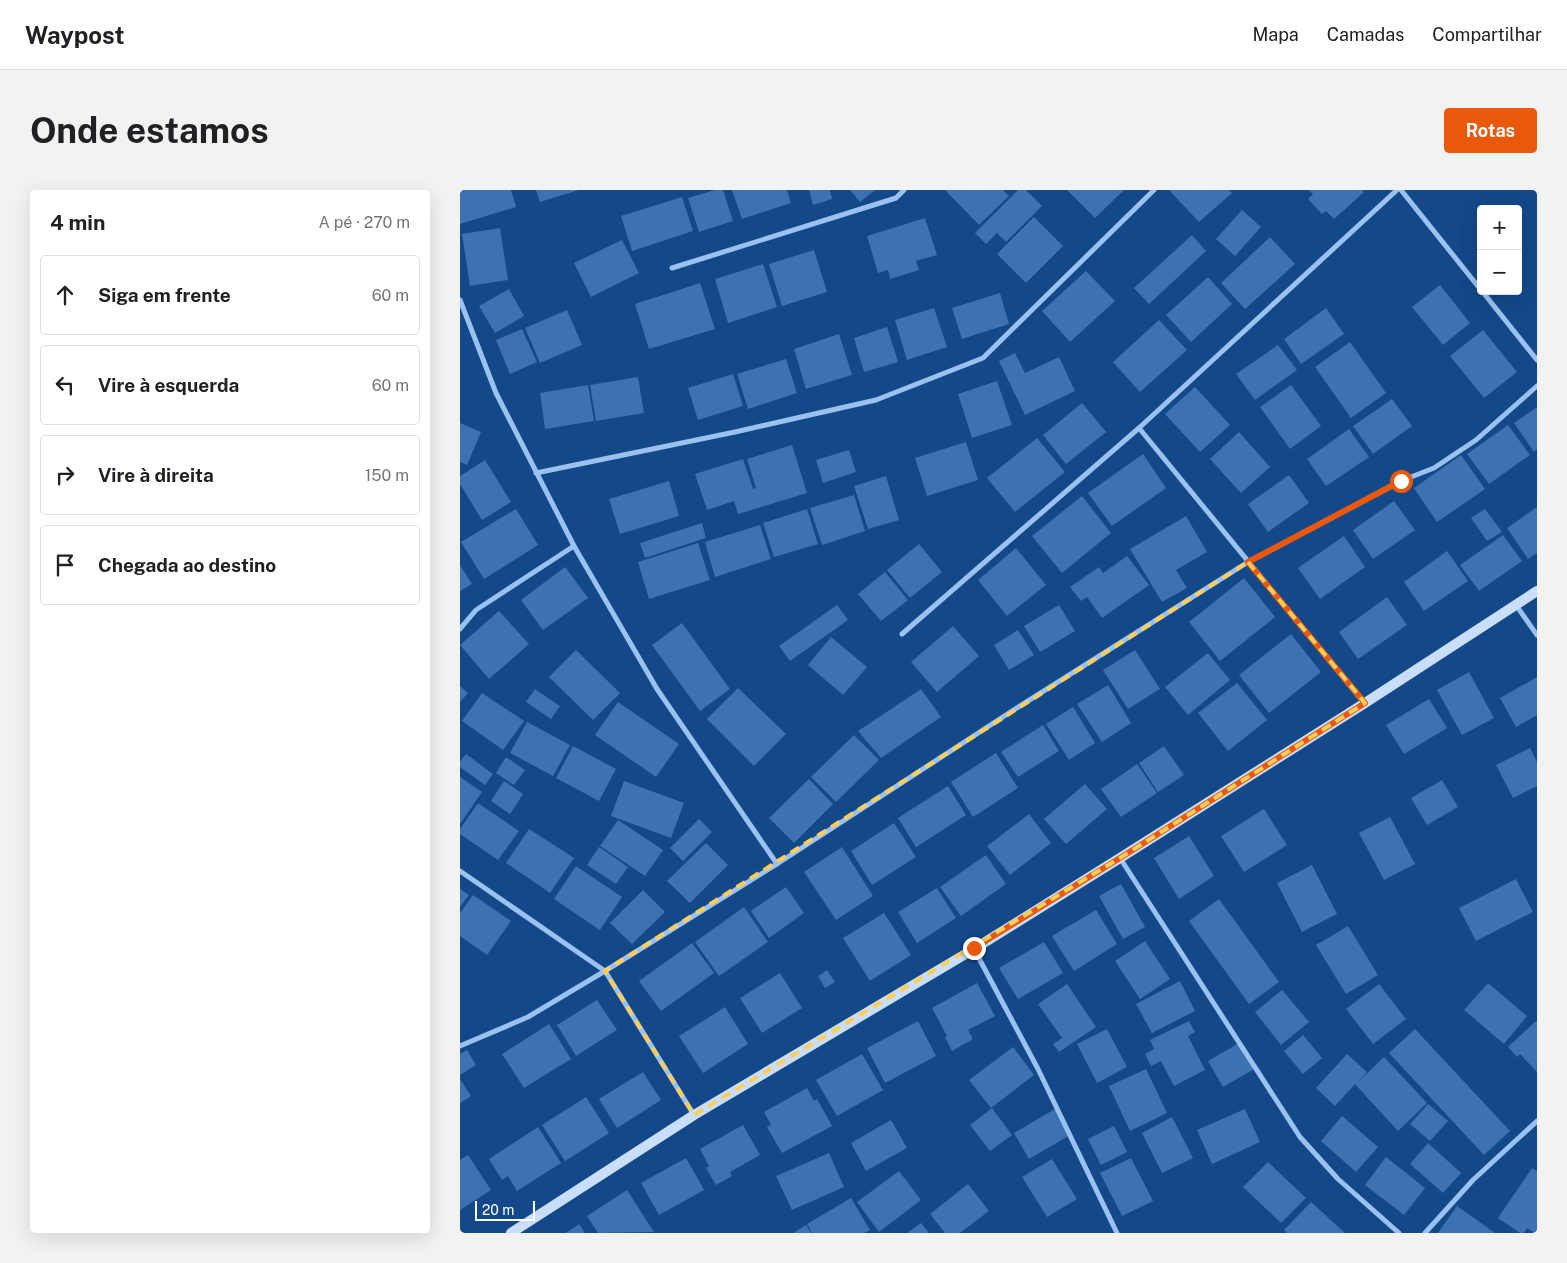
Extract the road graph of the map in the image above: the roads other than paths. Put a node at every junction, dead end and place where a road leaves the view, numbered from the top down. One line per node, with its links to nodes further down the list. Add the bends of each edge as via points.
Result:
1 (904, 190): 4 (street, via 896,198)
2 (1154, 190): 11 (street, via 983,358 876,400)
3 (1399, 190): 5 (street); 10 (street)
4 (672, 268)
5 (1477, 286)
6 (1484, 295): 8 (street)
7 (460, 300): 11 (street, via 496,393)
8 (1537, 360)
9 (1537, 386): 13 (street, via 1476,440 1434,468 1393,484)
10 (1139, 428): 13 (street); 17 (street)
11 (536, 473): 12 (street)
12 (574, 546): 16 (street, via 476,610); 21 (street, via 657,689)
13 (1248, 562): 19 (street); 21 (street)
14 (1537, 591): 15 (main road)
15 (1516, 604): 18 (street); 19 (main road)
16 (460, 629)
17 (902, 634)
18 (1537, 636)
19 (1365, 703): 20 (main road)
20 (1120, 858): 23 (main road); 30 (street, via 1300,1137 1338,1179)
21 (777, 864): 24 (street)
22 (460, 871): 24 (street)
23 (974, 948): 26 (main road); 29 (street, via 1038,1069)
24 (605, 971): 25 (street, via 528,1017); 26 (street)
25 (460, 1046)
26 (694, 1116): 28 (main road)
27 (1537, 1121): 31 (street, via 1473,1180)
28 (511, 1233)
29 (1117, 1233)
30 (1399, 1233)
31 (1425, 1233)

